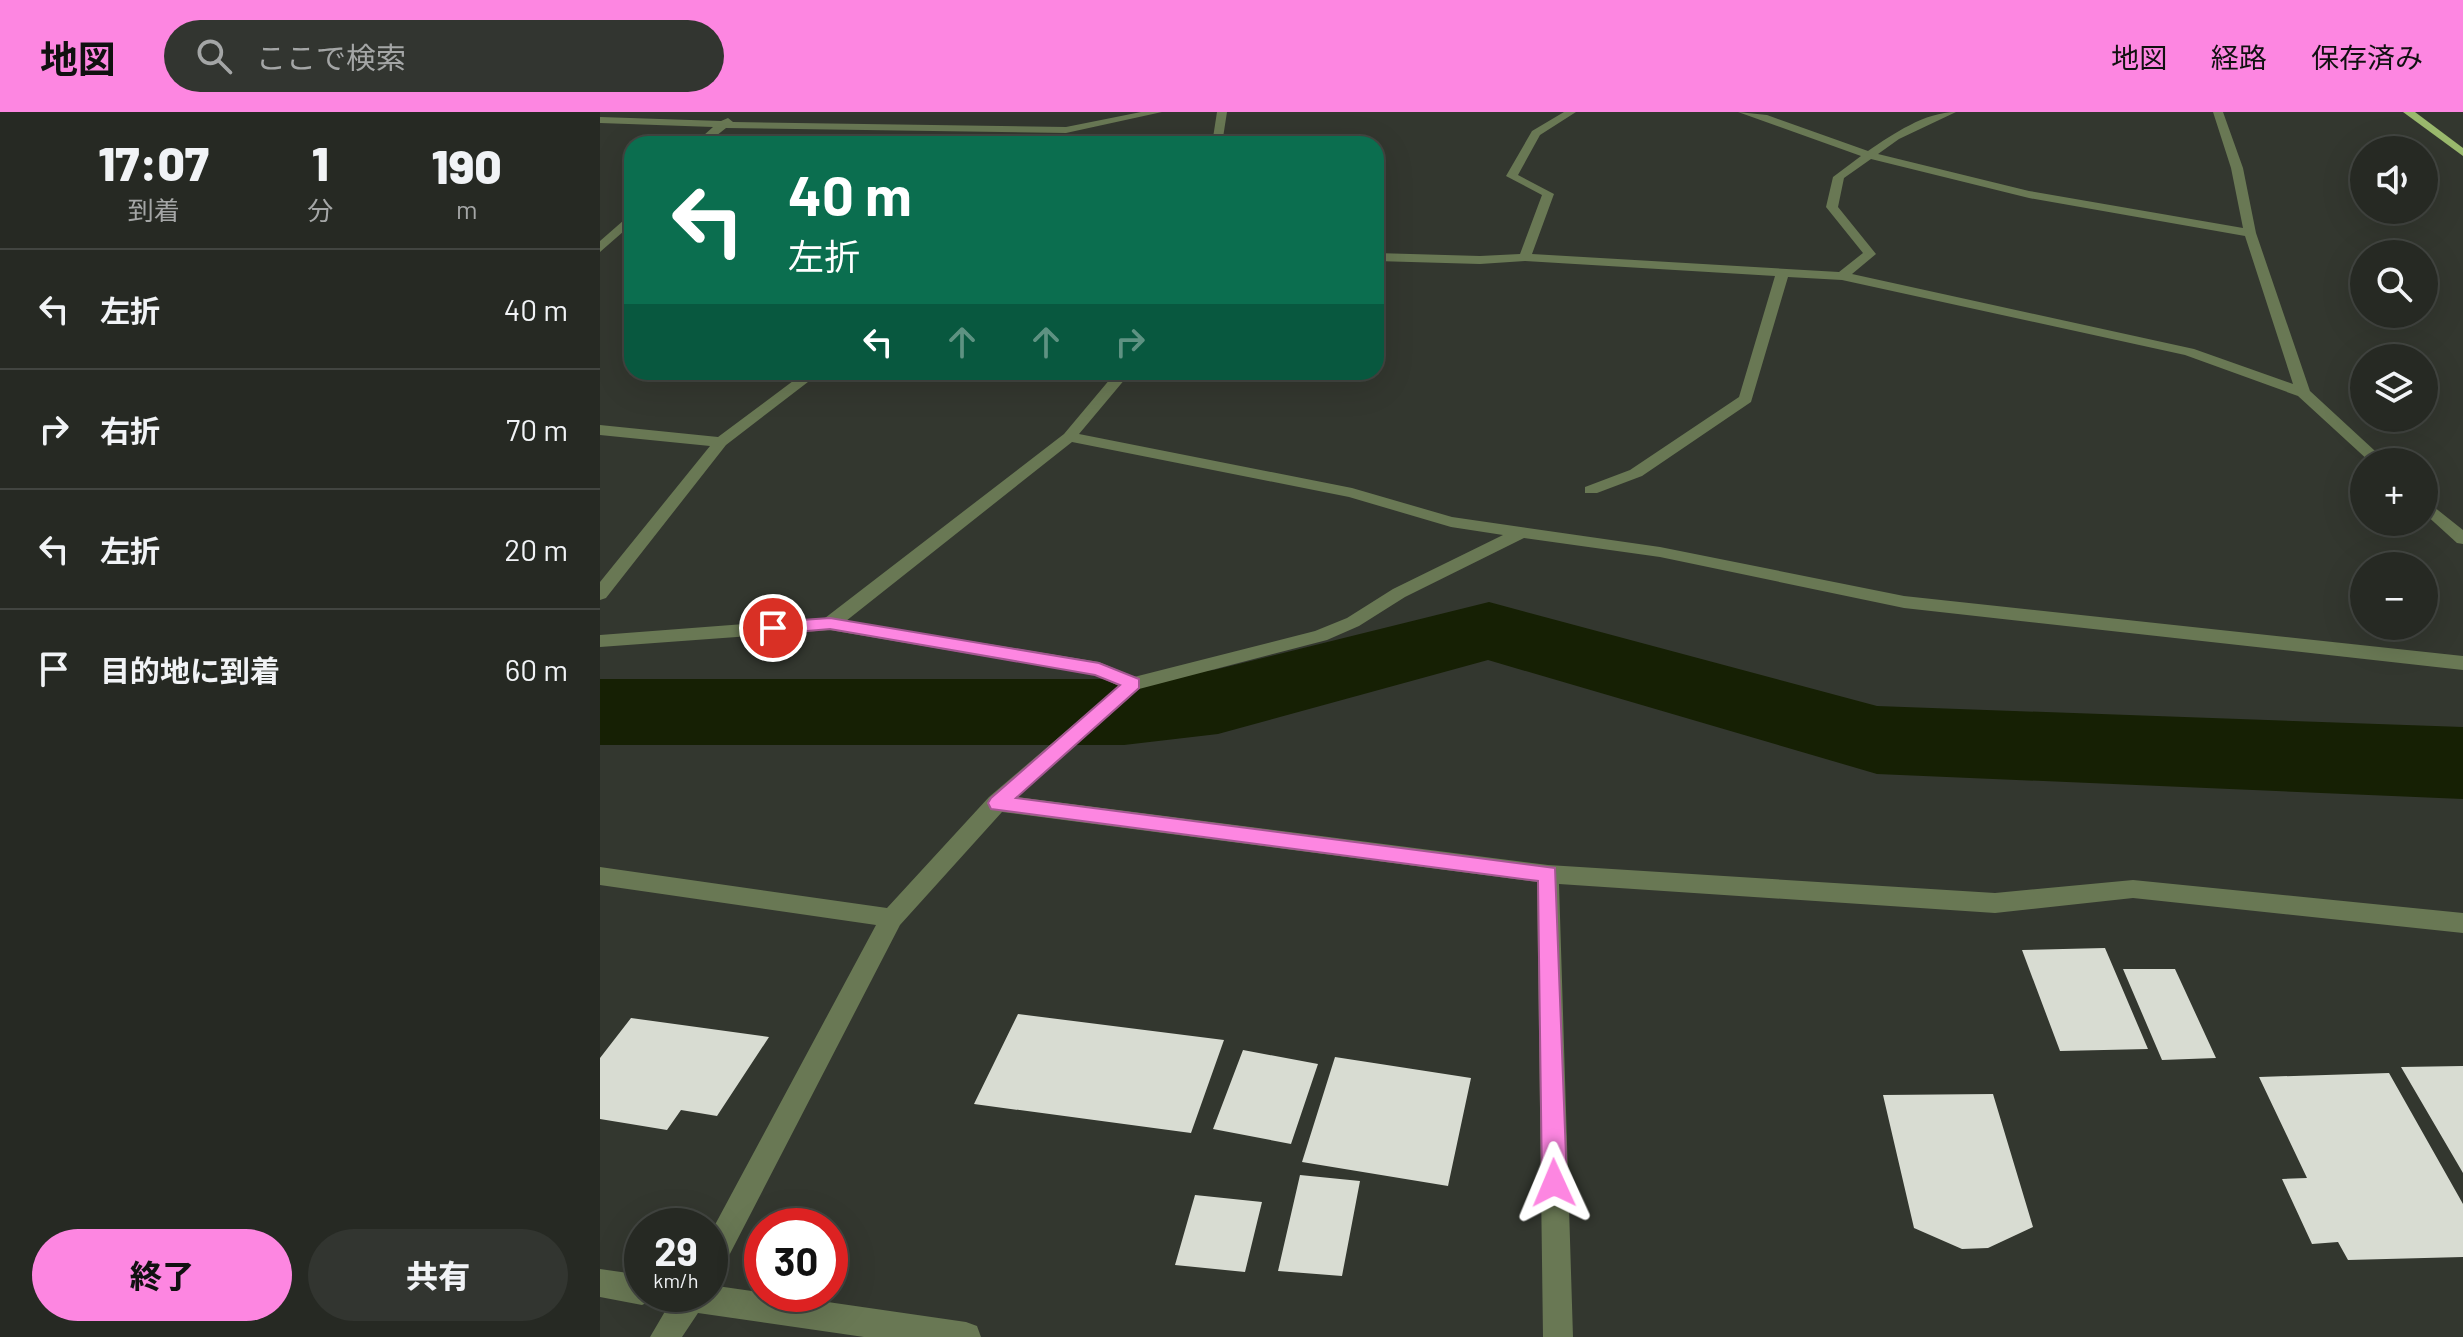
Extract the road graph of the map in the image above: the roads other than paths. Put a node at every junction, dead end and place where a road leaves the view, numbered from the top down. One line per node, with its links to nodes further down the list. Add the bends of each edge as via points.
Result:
1 (746, 112): 10 (street)
2 (1157, 112): 11 (street)
3 (1222, 112): 14 (street)
4 (1571, 112): 23 (street, via 1536,133 1512,176 1548,194)
5 (1743, 112): 16 (street, via 1780,120)
6 (1951, 112): 16 (street)
7 (2218, 112): 20 (street, via 2237,168)
8 (2408, 112): 15 (main road)
9 (600, 120): 10 (street)
10 (723, 123): 11 (street); 12 (street)
11 (1066, 130): 13 (street)
12 (708, 136)
13 (1062, 136)
14 (1218, 136)
15 (2463, 153)
16 (1867, 154): 20 (street, via 2011,194); 25 (street, via 1839,177 1832,207 1870,254)
17 (624, 225): 18 (street)
18 (600, 227)
19 (624, 228): 21 (street)
20 (2250, 233): 28 (street)
21 (600, 248)
22 (1384, 257): 23 (street)
23 (1525, 257): 24 (street)
24 (1782, 274): 25 (street); 33 (street, via 1746,399 1636,473)
25 (1842, 276): 28 (street, via 2189,352)
26 (803, 380): 31 (street)
27 (1117, 380): 30 (street)
28 (2303, 393): 32 (street)
29 (600, 430): 31 (street)
30 (1069, 437): 35 (street, via 1352,493 1451,522); 38 (street)
31 (721, 442): 37 (street)
32 (2364, 448)
33 (1591, 490)
34 (2438, 517): 36 (street)
35 (1518, 534): 40 (street, via 1660,552 1904,602); 41 (street, via 1320,636)
36 (2463, 539)
37 (600, 594)
38 (830, 624): 39 (street); 41 (street, via 1099,669)
39 (600, 641)
40 (2463, 663)
41 (1133, 684): 42 (street)
42 (997, 803): 43 (street); 45 (street)
43 (1548, 874): 46 (street, via 1995,903 2133,889); 54 (street)
44 (600, 876): 45 (street)
45 (892, 918): 47 (street)
46 (2463, 923)
47 (728, 1229)
48 (600, 1283): 49 (street)
49 (624, 1287)
50 (728, 1302): 53 (street)
51 (676, 1312): 52 (street)
52 (665, 1337)
53 (966, 1337)
54 (1558, 1337)

